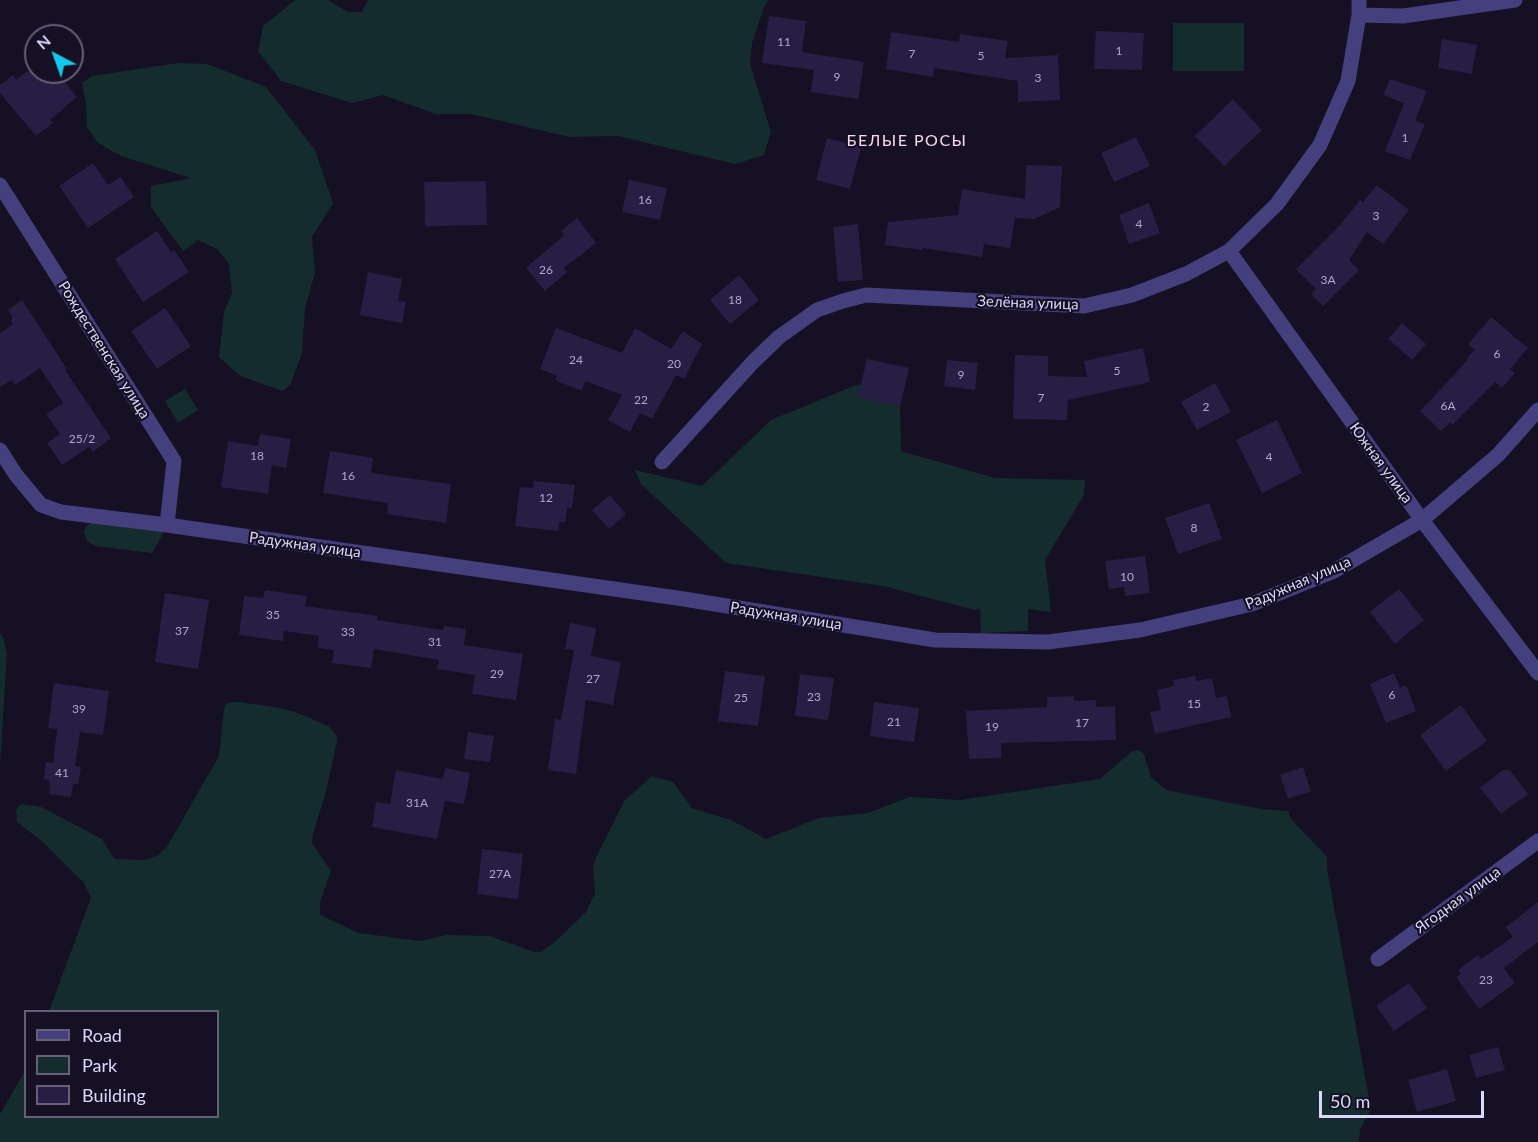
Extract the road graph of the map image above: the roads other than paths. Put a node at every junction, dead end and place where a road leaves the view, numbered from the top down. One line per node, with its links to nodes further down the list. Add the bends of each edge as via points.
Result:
1 (1515, 0): 2 (street, via 1403,16)
2 (1359, 8): 4 (street, Зелёная улица, via 1347,81 1320,145 1277,204)
3 (0, 185): 9 (street, Рождественская улица, via 174,461)
4 (1229, 251): 7 (street, Зелёная улица, via 1132,296 1084,306 866,296 817,310 779,337 753,362); 8 (street, Южная улица)
5 (1538, 410): 8 (street, Радужная улица, via 1498,455)
6 (0, 450): 9 (street, Радужная улица, via 41,505 61,512)
7 (662, 462)
8 (1422, 520): 9 (street, Радужная улица, via 1334,571 1252,604 1140,630 1048,642 935,640 672,597); 10 (street, Южная улица)
9 (167, 525)
10 (1538, 673)
11 (1538, 841): 12 (street, Ягодная улица)
12 (1378, 959)

